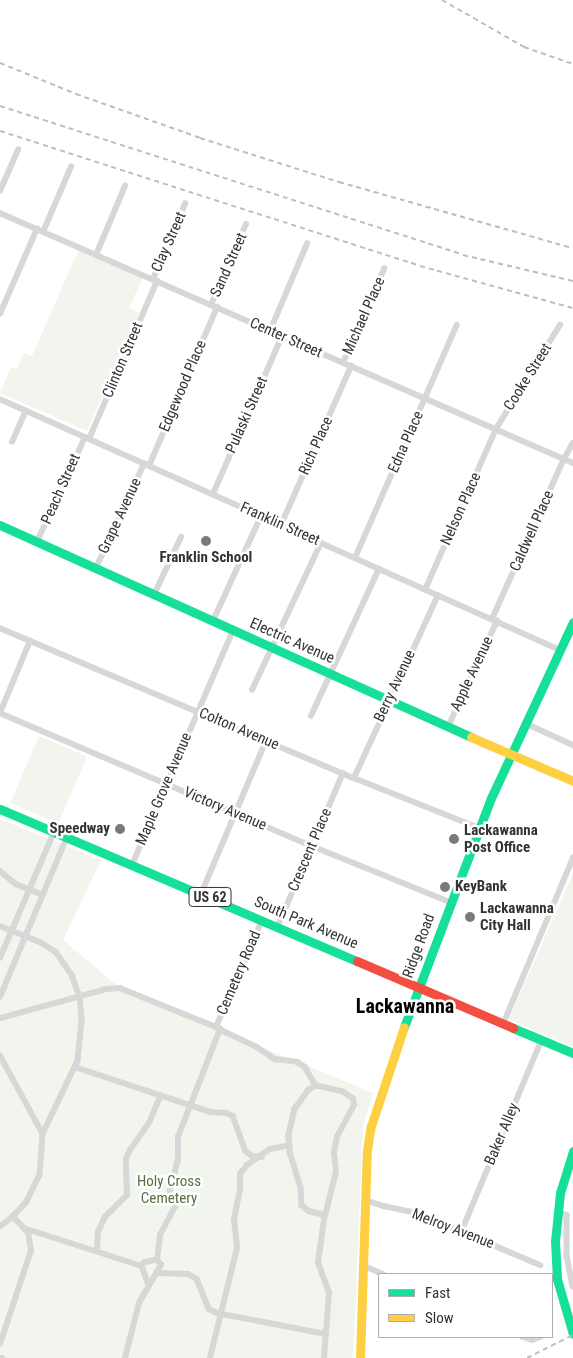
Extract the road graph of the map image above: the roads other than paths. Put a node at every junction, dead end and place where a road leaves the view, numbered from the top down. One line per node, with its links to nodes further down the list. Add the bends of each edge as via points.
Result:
1 (18, 150): 4 (street)
2 (71, 167): 8 (street)
3 (125, 186): 10 (street)
4 (0, 191)
5 (185, 204): 12 (street, Clay Street)
6 (0, 213): 8 (street, Center Street)
7 (246, 224): 13 (street, Sand Street)
8 (40, 231): 10 (street, Center Street); 14 (street)
9 (307, 244): 17 (street)
10 (96, 255): 12 (street, Center Street)
11 (384, 269): 19 (street, Michael Place)
12 (155, 280): 13 (street, Center Street); 25 (street, Clinton Street)
13 (214, 306): 17 (street, Center Street); 30 (street, Edgewood Place)
14 (0, 314)
15 (457, 325): 21 (street, Edna Place)
16 (560, 325): 24 (street, Cooke Street)
17 (270, 331): 18 (street, Center Street)
18 (282, 336): 19 (street, Center Street); 31 (street, Pulaski Street)
19 (343, 363): 20 (street, Center Street)
20 (351, 366): 21 (street, Center Street); 34 (street, Rich Place)
21 (425, 398): 24 (street, Center Street); 38 (street, Edna Place)
22 (0, 400): 23 (street, Franklin Street)
23 (26, 411): 25 (street, Franklin Street); 26 (street)
24 (496, 429): 28 (street, Center Street); 41 (street, Nelson Place)
25 (87, 438): 30 (street, Franklin Street); 36 (street, Peach Street)
26 (12, 442)
27 (573, 443): 28 (street, Caldwell Place)
28 (564, 459): 29 (street, Center Street); 44 (street, Caldwell Place)
29 (573, 463)
30 (147, 465): 31 (street, Franklin Street); 39 (street, Grape Avenue)
31 (212, 494): 32 (street, Franklin Street)
32 (261, 516): 34 (street, Franklin Street); 45 (street)
33 (0, 525): 36 (main road, Electric Avenue)
34 (281, 525): 37 (street, Franklin Street)
35 (181, 537): 42 (street)
36 (37, 542): 39 (main road, Electric Avenue)
37 (320, 543): 38 (street, Franklin Street); 50 (street)
38 (355, 558): 40 (street, Franklin Street)
39 (96, 568): 42 (main road, Electric Avenue)
40 (379, 569): 41 (street, Franklin Street); 52 (street)
41 (426, 590): 43 (street, Franklin Street)
42 (154, 594): 45 (main road, Electric Avenue)
43 (438, 595): 44 (street, Franklin Street); 54 (street, Berry Avenue)
44 (495, 620): 51 (street, Franklin Street); 59 (street, Apple Avenue)
45 (213, 621): 48 (main road, Electric Avenue)
46 (573, 622): 51 (main road, Ridge Road)
47 (0, 628): 49 (street, Colton Avenue)
48 (233, 630): 50 (main road, Electric Avenue); 55 (street, Maple Grove Avenue)
49 (30, 641): 55 (street, Colton Avenue); 56 (street)
50 (272, 647): 52 (main road, Electric Avenue); 53 (street)
51 (560, 650): 58 (main road, Ridge Road)
52 (330, 674): 54 (main road, Electric Avenue); 57 (street)
53 (252, 690)
54 (389, 700): 59 (main road, Electric Avenue); 64 (street, Berry Avenue)
55 (198, 712): 60 (street, Colton Avenue); 66 (street, Maple Grove Avenue)
56 (0, 713): 66 (street, Victory Avenue)
57 (311, 716)
58 (525, 724): 61 (street); 62 (main road, Ridge Road)
59 (448, 726): 62 (main road, Electric Avenue)
60 (266, 741): 63 (street, Colton Avenue); 68 (street)
61 (573, 745)
62 (511, 755): 65 (main road, Electric Avenue); 69 (main road, Ridge Road)
63 (343, 773): 64 (street, Colton Avenue); 72 (street, Crescent Place)
64 (354, 778): 69 (street, Colton Avenue)
65 (573, 781)
66 (166, 784): 68 (street, Victory Avenue); 74 (street, Maple Grove Avenue)
67 (0, 809): 70 (main road, South Park Avenue / US 62)
68 (235, 813): 72 (street, Victory Avenue); 77 (street)
69 (479, 828): 79 (main road, Ridge Road)
70 (54, 832): 71 (main road, South Park Avenue / US 62); 76 (street)
71 (67, 838): 74 (main road, South Park Avenue / US 62); 78 (street)
72 (312, 846): 79 (street, Victory Avenue); 82 (street, Crescent Place)
73 (573, 858): 90 (street)
74 (132, 865): 77 (main road, South Park Avenue / US 62)
75 (0, 871): 76 (street)
76 (29, 890): 78 (street); 83 (street)
77 (201, 894): 80 (main road, South Park Avenue / US 62)
78 (43, 895): 84 (street)
79 (450, 902): 86 (main road, Ridge Road)
80 (262, 920): 82 (main road, South Park Avenue / US 62); 92 (street, Cemetery Road)
81 (0, 926): 83 (street)
82 (278, 926): 86 (main road, South Park Avenue / US 62)
83 (12, 930): 84 (street); 85 (street)
84 (26, 936): 87 (street); 88 (street, via 56,952 72,975)
85 (0, 958)
86 (419, 987): 90 (main road, South Park Avenue / US 62); 105 (main road, Ridge Road, via 371,1126)
87 (0, 997)
88 (80, 997): 89 (street); 92 (street, via 120,988); 97 (street, via 82,1021)
89 (0, 1017): 91 (street)
90 (504, 1022): 93 (main road, South Park Avenue / US 62)
91 (0, 1026)
92 (217, 1028): 98 (street, via 275,1058 298,1062 305,1067); 100 (street, Cemetery Road)
93 (542, 1039): 94 (main road, South Park Avenue / US 62); 111 (street, Baker Alley)
94 (573, 1053)
95 (1, 1058): 96 (street); 101 (street)
96 (0, 1066)
97 (75, 1068): 99 (street); 101 (street)
98 (316, 1086): 102 (street, via 309,1090 291,1117); 107 (street, via 343,1092 353,1099 354,1105 336,1137 336,1172)
99 (161, 1095): 100 (street); 112 (street, via 149,1123 126,1159 127,1195 105,1217 98,1232)
100 (191, 1105): 104 (street, via 233,1116 246,1151 252,1156); 113 (street, Cemetery Road, via 178,1136 178,1160 170,1191 176,1206 160,1235)
101 (43, 1134): 108 (street, via 40,1175 26,1202)
102 (290, 1145): 104 (street, via 270,1149); 107 (street, via 301,1187 302,1205 309,1211)
103 (573, 1151): 106 (main road)
104 (262, 1157): 122 (street, via 247,1165 240,1174 234,1220 237,1248)
105 (365, 1200): 111 (street, Melroy Avenue, via 418,1213); 114 (main road, Ridge Road)
106 (557, 1212): 121 (street, via 567,1215 567,1256); 123 (main road, via 556,1271)
107 (326, 1215): 124 (street, via 318,1263 329,1294)
108 (13, 1217): 109 (street); 110 (street)
109 (0, 1227)
110 (24, 1228): 112 (street); 125 (street, via 28,1232 31,1251)
111 (462, 1230): 115 (street, Melroy Avenue)
112 (97, 1250): 116 (street)
113 (159, 1263): 116 (street, via 144,1263); 117 (street); 118 (street, Cemetery Road)
114 (362, 1265): 119 (street); 129 (main road, Ridge Road)
115 (540, 1265)
116 (142, 1266): 120 (street)
117 (168, 1272): 118 (street); 122 (street, via 188,1274 197,1280 209,1309)
118 (158, 1273): 120 (street, Cemetery Road)
119 (381, 1273)
120 (149, 1285): 126 (street, Cemetery Road, via 134,1316)
121 (573, 1286)
122 (221, 1314): 124 (street); 127 (street)
123 (572, 1332)
124 (326, 1334): 128 (street)
125 (0, 1344)
126 (125, 1358)
127 (210, 1358)
128 (324, 1358)
129 (360, 1358)

